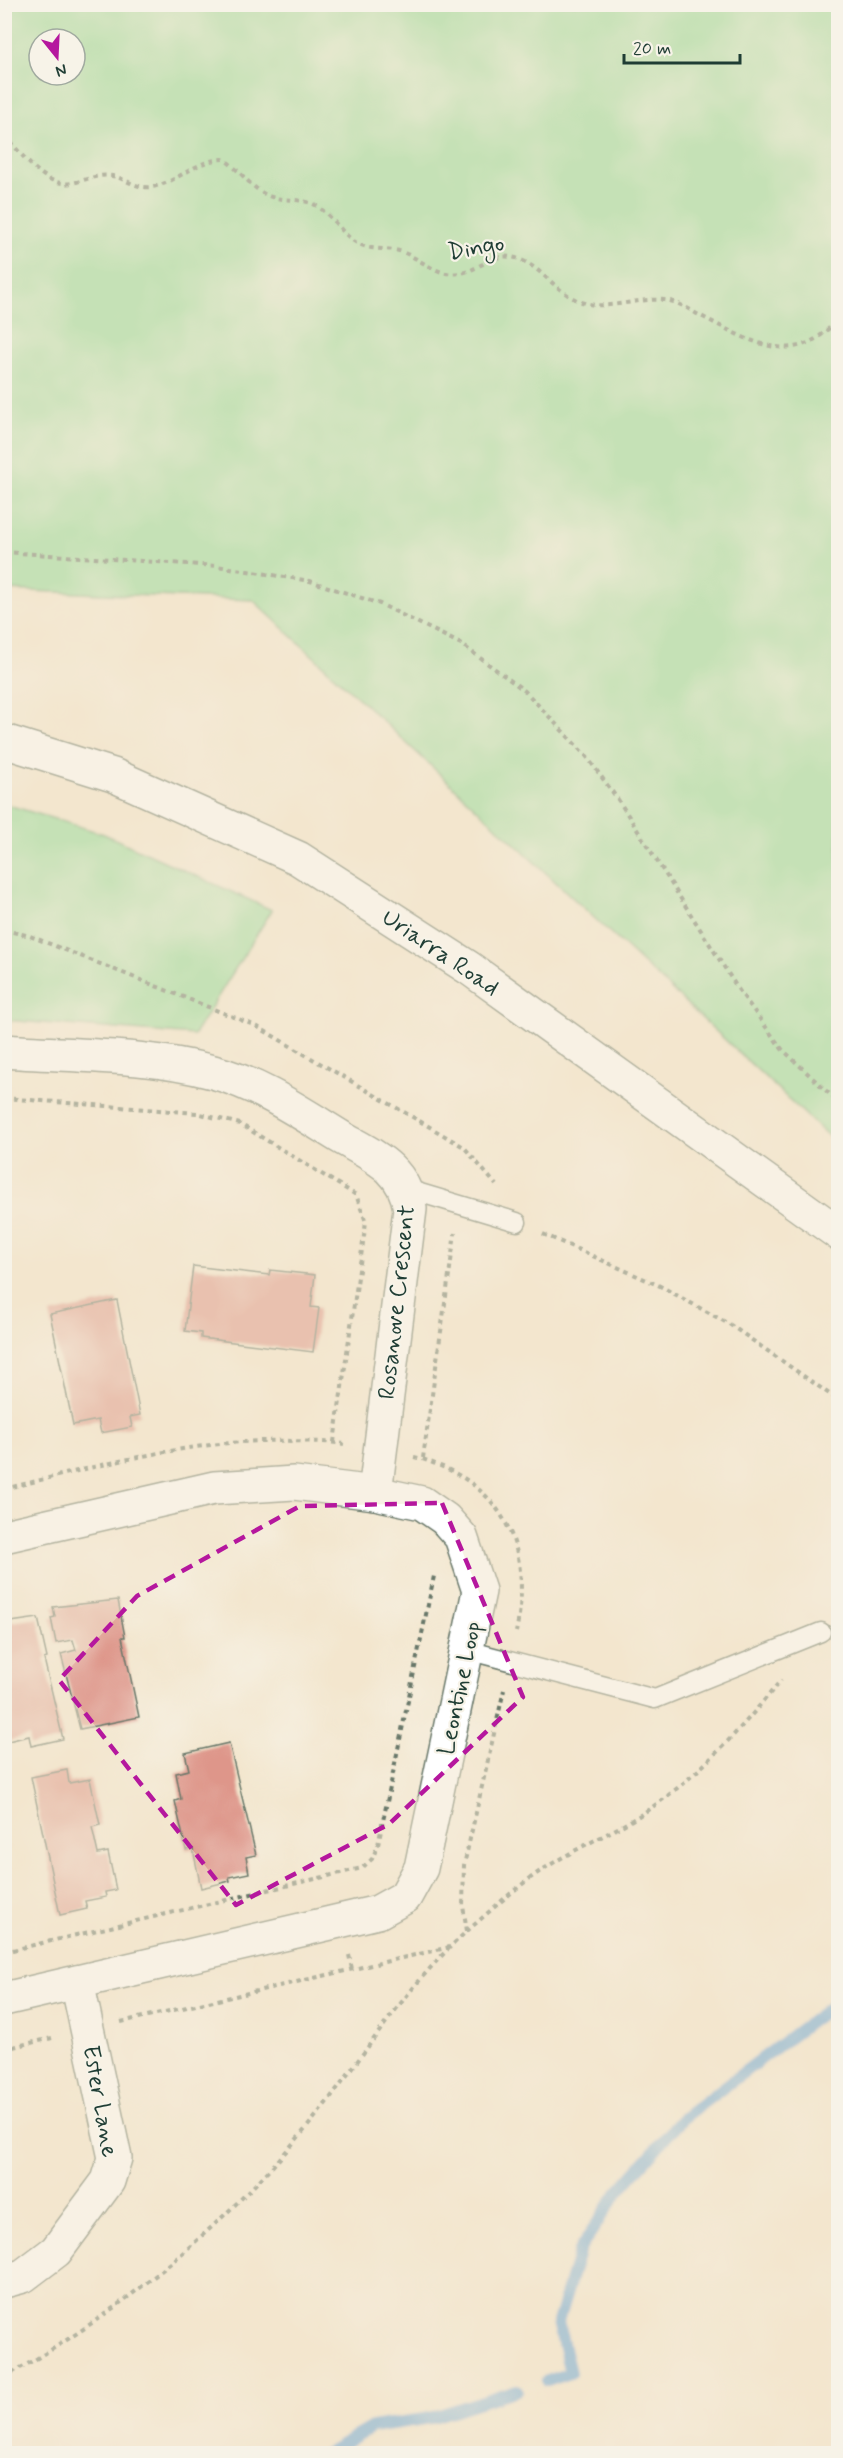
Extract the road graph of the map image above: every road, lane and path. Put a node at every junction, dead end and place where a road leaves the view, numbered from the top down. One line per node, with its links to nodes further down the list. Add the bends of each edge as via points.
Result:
1 (4, 135): 2 (path, Dingo, via 46,178 60,184 105,175 136,187 152,187 198,165 223,159 270,196 317,206 359,245 403,252 429,268 447,273 469,271 497,258 512,257 530,264 550,283 583,303 608,306 664,299 746,339 773,347 796,347 819,340)
2 (838, 318)
3 (4, 552): 8 (path, via 217,566 310,581 380,604 461,644 525,691 587,758 738,989 782,1049)
4 (4, 741): 12 (street, Uriarra Road, via 113,775 298,858 469,968)
5 (4, 930): 11 (path, via 30,936 256,1026 464,1147 495,1183)
6 (4, 1051): 9 (street, Rosanove Crescent, via 152,1061 214,1072 272,1096 384,1163)
7 (4, 1098): 14 (path, via 197,1113 240,1124 356,1195 366,1222)
8 (838, 1102)
9 (407, 1190): 10 (lane); 16 (street, Rosanove Crescent, via 410,1209)
10 (459, 1205): 11 (lane); 15 (path)
11 (517, 1222): 13 (path, via 660,1286 729,1324)
12 (838, 1233)
13 (838, 1400)
14 (334, 1442)
15 (423, 1458)
16 (375, 1493): 17 (street, Leontine Loop, via 294,1484 214,1488); 20 (street, Leontine Loop, via 422,1503 445,1519 461,1538 479,1591)
17 (4, 1536)
18 (435, 1569): 23 (path, via 378,1845 372,1859 362,1868)
19 (821, 1632): 20 (lane, via 656,1699)
20 (466, 1650): 24 (street, Leontine Loop, via 421,1868 405,1897 378,1912)
21 (784, 1677): 22 (path, via 732,1740 695,1774 646,1811 539,1872)
22 (451, 1947): 26 (path); 29 (path, via 411,1989 310,2124 235,2204 171,2262 57,2348)
23 (4, 1952)
24 (77, 1982): 25 (street, Leontine Loop); 26 (street, Ester Lane)
25 (4, 1999)
26 (88, 2030): 27 (path); 28 (street, Ester Lane, via 115,2158 108,2181 56,2251 23,2276)
27 (4, 2049)
28 (4, 2281)
29 (4, 2377)

